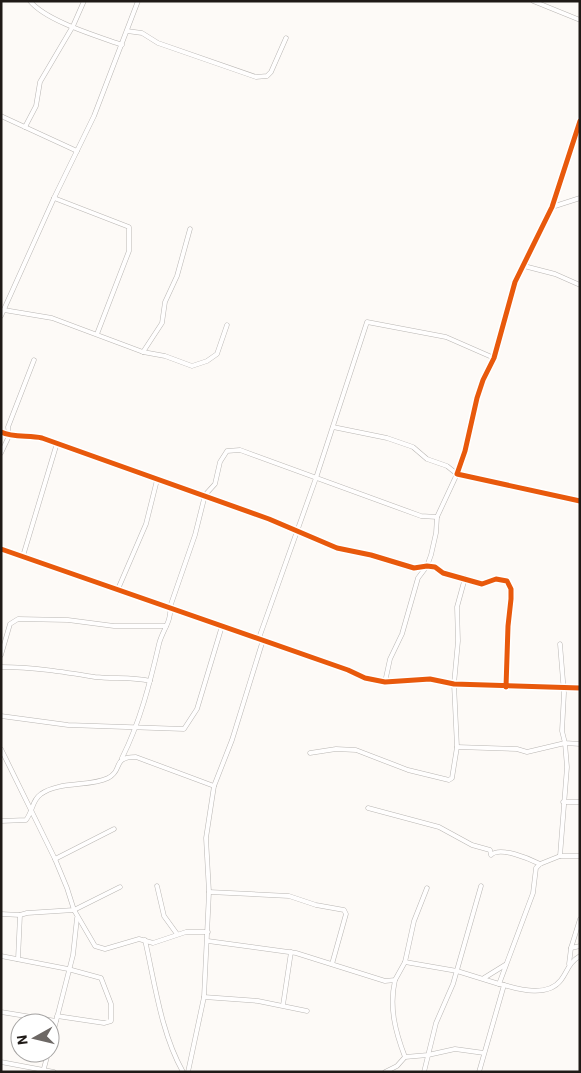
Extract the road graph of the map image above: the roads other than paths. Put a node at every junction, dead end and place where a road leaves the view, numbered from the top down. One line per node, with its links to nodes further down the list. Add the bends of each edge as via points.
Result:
1 (30, 1): 6 (street, via 42,12)
2 (84, 1): 6 (street)
3 (138, 1): 7 (street)
4 (533, 1): 5 (street)
5 (580, 20)
6 (73, 26): 9 (street); 12 (street, via 40,82 36,106)
7 (127, 31): 8 (street, via 142,33 158,43 256,77 267,76); 9 (street)
8 (286, 38)
9 (122, 45): 13 (street)
10 (1, 116): 12 (street)
11 (580, 121): 16 (street)
12 (25, 128): 13 (street)
13 (77, 151): 14 (street)
14 (54, 198): 21 (street); 25 (street, via 129,227 129,251)
15 (580, 198): 16 (street)
16 (552, 207): 18 (street)
17 (190, 229): 26 (street, via 177,276 165,302 162,323)
18 (524, 266): 19 (street); 27 (street, via 515,282)
19 (580, 285)
20 (1, 302): 21 (street)
21 (7, 302): 22 (street)
22 (4, 310): 23 (street); 25 (street, via 52,318)
23 (1, 316)
24 (227, 325): 26 (street, via 220,349 207,362 186,365 165,356)
25 (96, 334): 26 (street)
26 (143, 352)
27 (494, 358): 29 (street, via 446,337 367,322); 34 (street, via 482,380)
28 (34, 360): 31 (street, via 8,427)
29 (333, 427): 34 (street, via 413,447 427,459 447,466); 35 (street)
30 (1, 432): 31 (street)
31 (9, 436): 32 (street, via 30,435); 33 (street)
32 (57, 443): 36 (street); 42 (street)
33 (1, 454)
34 (457, 474): 38 (street); 39 (street)
35 (316, 478): 37 (street, via 268,459 230,449 222,457 214,484); 39 (street, via 421,516); 40 (street)
36 (157, 480): 37 (street); 45 (street, via 146,524)
37 (205, 495): 40 (street); 46 (street)
38 (580, 501)
39 (437, 517): 43 (street)
40 (295, 532): 43 (street, via 337,548 414,568); 49 (street)
41 (1, 549): 42 (street)
42 (23, 556): 45 (street)
43 (427, 566): 44 (street); 54 (street, via 418,578)
44 (465, 578): 55 (street, via 457,607); 56 (street, via 482,584 502,579 510,585)
45 (118, 589): 46 (street)
46 (170, 607): 47 (street, via 170,620); 48 (street)
47 (166, 626): 51 (street, via 18,619 10,624); 53 (street)
48 (222, 626): 49 (street); 60 (street, via 200,699 186,727 181,730)
49 (261, 639): 54 (street, via 365,678); 67 (street, via 232,740)
50 (560, 644): 57 (street)
51 (1, 655)
52 (1, 667): 53 (street)
53 (150, 682): 60 (street)
54 (385, 682): 55 (street, via 430,679)
55 (454, 684): 56 (street); 63 (street)
56 (506, 687): 57 (street)
57 (563, 688): 58 (street); 61 (street, via 562,731)
58 (580, 688)
59 (1, 716): 60 (street, via 68,725)
60 (137, 727): 66 (street)
61 (565, 743): 62 (street); 63 (street, via 527,752 517,748); 68 (street, via 567,767)
62 (580, 744)
63 (457, 747): 65 (street, via 449,780 408,770 356,750)
64 (1, 749): 71 (street)
65 (310, 753)
66 (122, 758): 67 (street, via 136,757); 71 (street, via 107,779 46,790 35,799)
67 (214, 786): 82 (street, via 206,838)
68 (563, 802): 69 (street); 74 (street)
69 (580, 802)
70 (368, 808): 77 (street, via 439,827 472,845 490,850 492,855 498,851)
71 (31, 812): 72 (street, via 26,820); 76 (street)
72 (1, 821)
73 (114, 829): 76 (street)
74 (560, 856): 75 (street); 77 (street)
75 (580, 856)
76 (55, 859): 83 (street)
77 (540, 864): 101 (street, via 536,868 533,893)
78 (157, 886): 89 (street, via 164,916)
79 (481, 886): 103 (street)
80 (120, 887): 83 (street)
81 (427, 888): 98 (street, via 414,921)
82 (209, 892): 88 (street); 99 (street, via 289,896 344,910 346,914)
83 (74, 910): 85 (street); 86 (street)
84 (1, 914): 85 (street)
85 (20, 915): 97 (street)
86 (77, 917): 90 (street, via 90,941 99,948); 102 (street, via 73,955)
87 (580, 919): 93 (street)
88 (208, 932): 89 (street); 91 (street)
89 (177, 934): 90 (street, via 153,944)
90 (146, 940): 118 (street, via 165,1025)
91 (208, 941): 94 (street); 107 (street)
92 (580, 946): 93 (street)
93 (571, 948): 100 (street)
94 (291, 952): 99 (street); 108 (street)
95 (1, 956): 97 (street)
96 (580, 956): 100 (street)
97 (18, 959): 102 (street)
98 (405, 962): 103 (street); 105 (street)
99 (332, 964): 105 (street, via 385,982)
100 (569, 964): 106 (street, via 560,981 543,991)
101 (505, 965): 104 (street); 106 (street)
102 (68, 969): 110 (street); 111 (street, via 101,978 112,1016 111,1021 104,1023)
103 (457, 971): 104 (street); 113 (street, via 436,1023)
104 (483, 978): 106 (street)
105 (395, 980): 114 (street, via 392,1002 394,1028)
106 (502, 985): 112 (street)
107 (204, 997): 108 (street); 119 (street)
108 (283, 1005): 109 (street)
109 (307, 1011)
110 (58, 1013)
111 (60, 1016)
112 (484, 1053): 113 (street, via 455,1049); 122 (street)
113 (428, 1055): 114 (street); 121 (street)
114 (405, 1056): 120 (street, via 397,1066)
115 (1, 1062): 116 (street)
116 (44, 1071): 117 (street)
117 (54, 1072)
118 (183, 1072)
119 (188, 1072)
120 (385, 1072)
121 (424, 1072)
122 (479, 1072)

